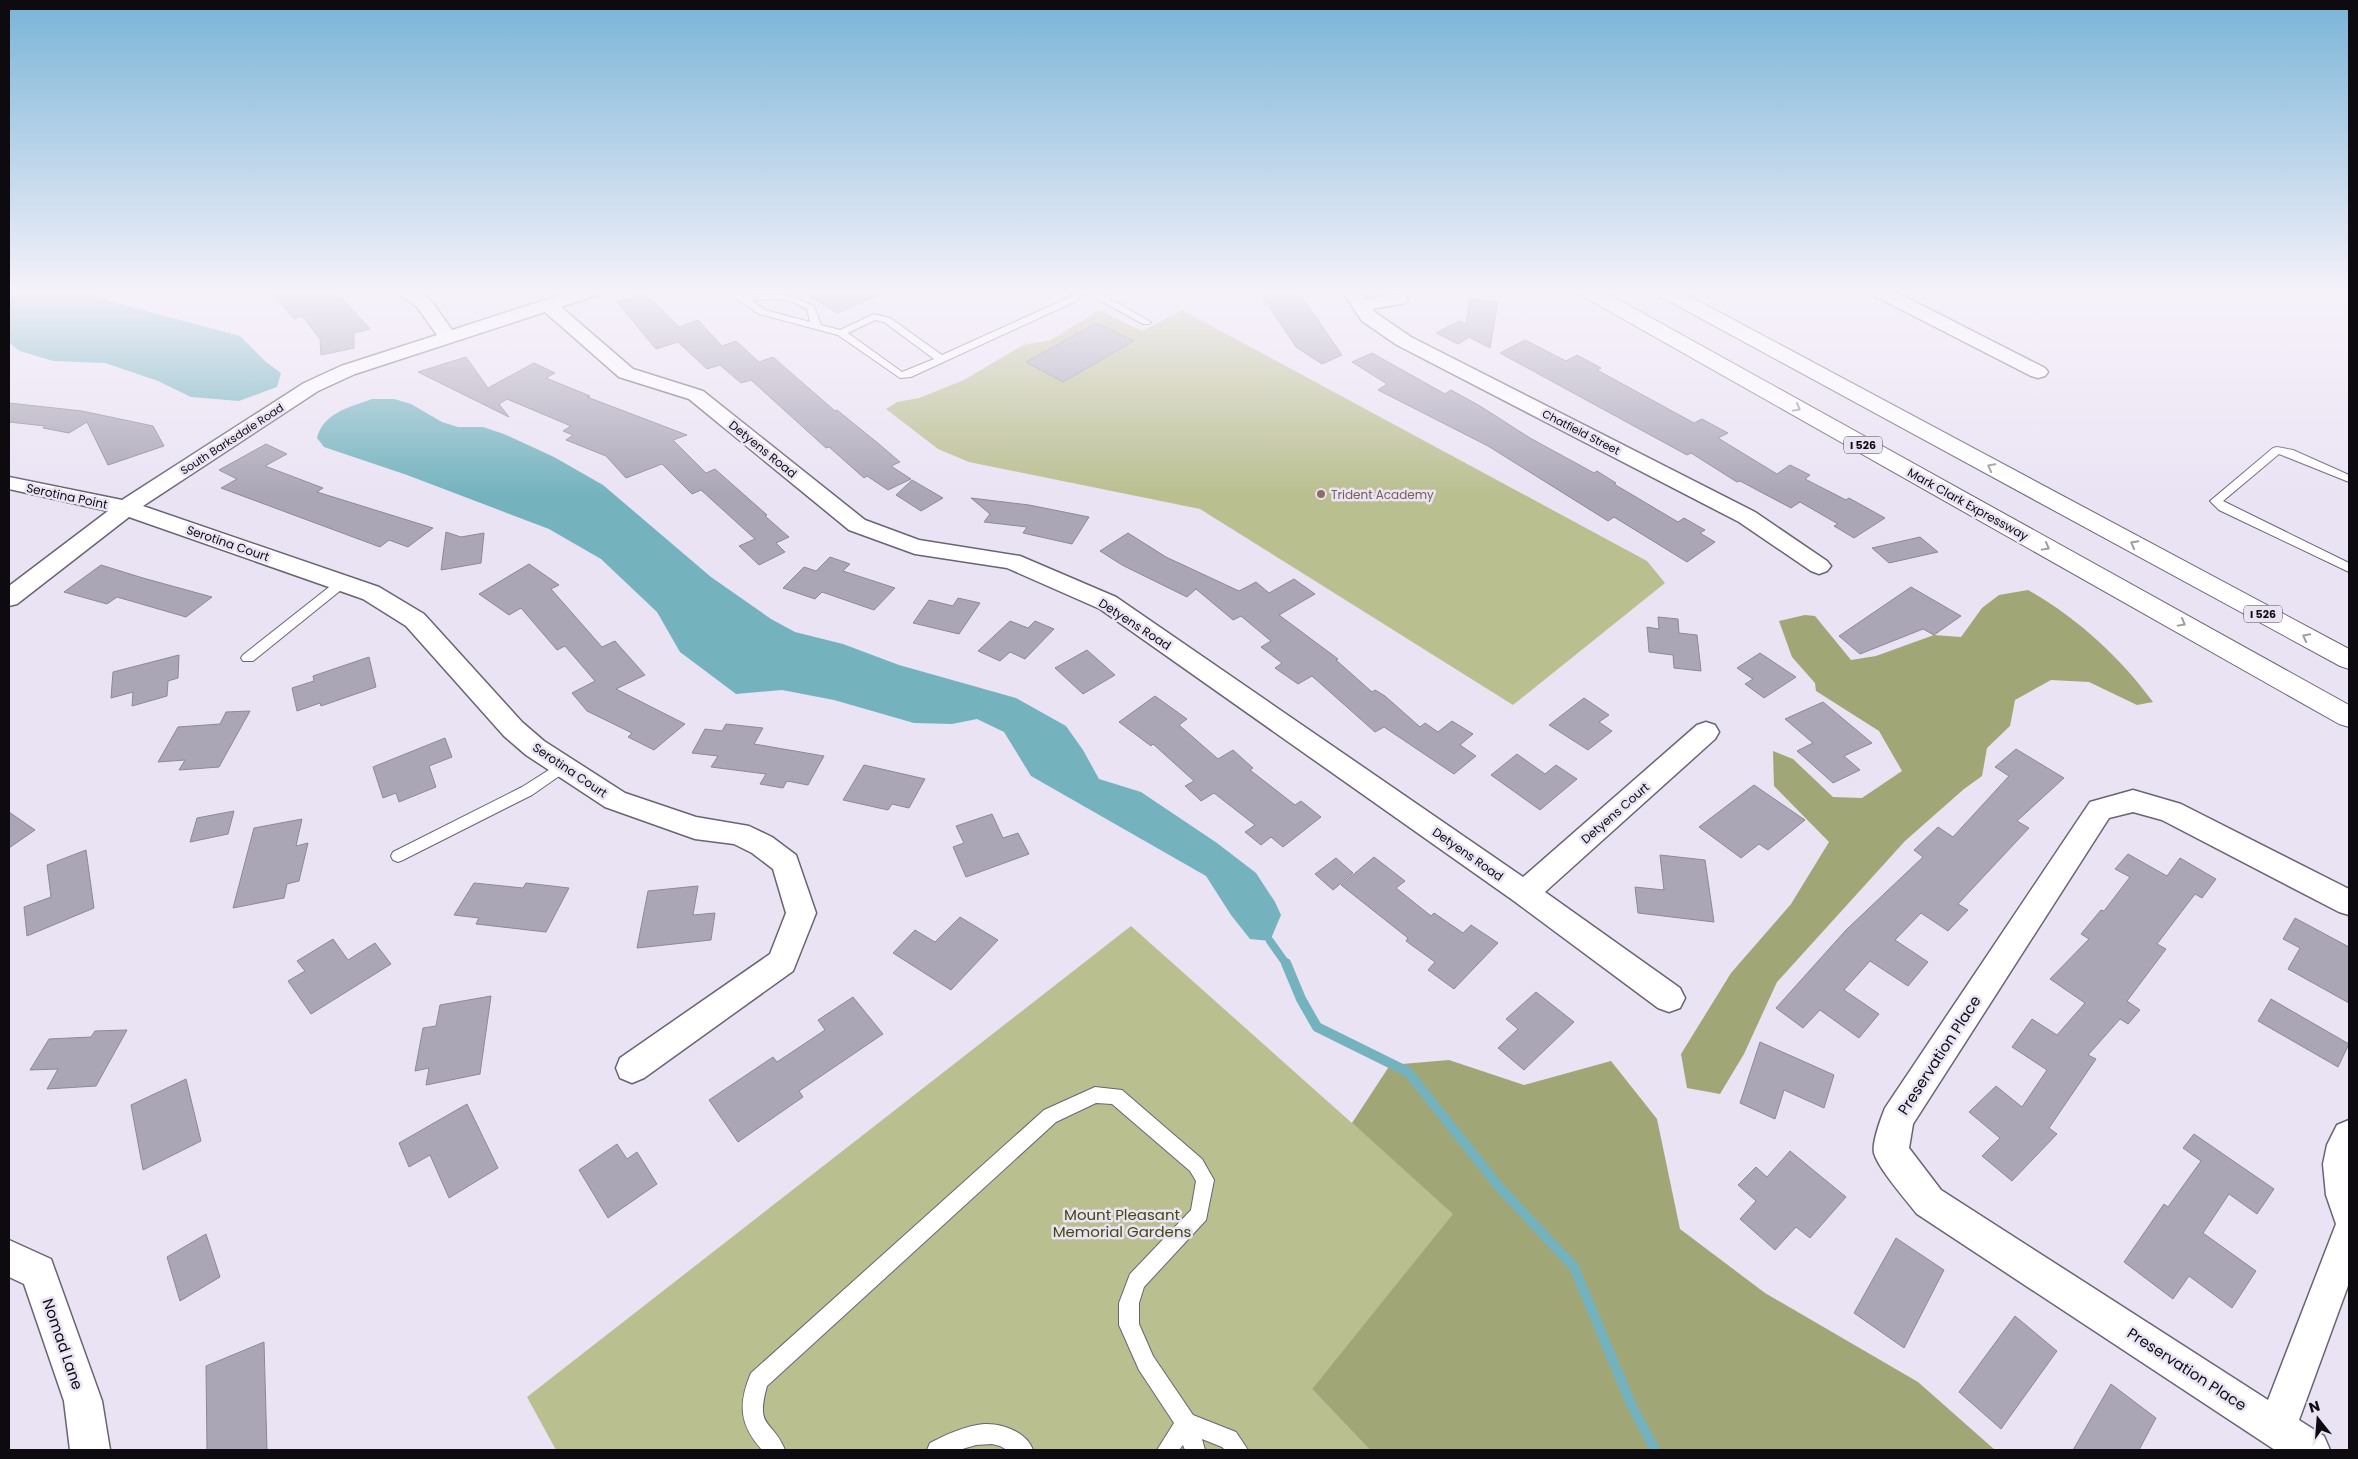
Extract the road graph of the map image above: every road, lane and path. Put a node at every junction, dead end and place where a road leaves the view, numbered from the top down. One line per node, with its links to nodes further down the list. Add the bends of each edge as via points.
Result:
1 (383, 358): 12 (street, South Barksdale Road, via 311,387)
2 (609, 358): 25 (street, Detyens Road, via 626,373 696,395 857,525 915,547 1012,561 1108,603)
3 (876, 358): 8 (lane, via 900,375 907,375)
4 (1437, 358): 13 (street, Chatfield Street, via 1747,517)
5 (1708, 358): 19 (highway, Mark Clark Expressway / I 526, one-way to 19)
6 (1789, 358): 18 (highway, I 526, one-way to 6)
7 (2011, 358): 9 (street)
8 (940, 359)
9 (2038, 372)
10 (2349, 479): 14 (lane, via 2289,452 2277,450 2216,500 2222,507)
11 (9, 483): 12 (street, Serotina Point)
12 (126, 508): 15 (street, Serotina Court); 16 (street, South Barksdale Road)
13 (1820, 566)
14 (2349, 568)
15 (342, 583): 17 (lane); 23 (street, Serotina Court, via 371,593 416,620 513,729)
16 (9, 598)
17 (248, 658)
18 (2349, 660)
19 (2272, 674): 20 (highway, Mark Clark Expressway / I 526); 21 (highway)
20 (2349, 717)
21 (2349, 721)
22 (1706, 732): 25 (street, Detyens Court)
23 (563, 766): 24 (lane, via 527,791); 28 (street, Serotina Court, via 615,800 695,828 739,834 762,845 786,863 802,912 782,962)
24 (398, 856)
25 (1524, 893): 27 (street, Detyens Road)
26 (2349, 903): 34 (street, Preservation Place, via 2171,812 2133,801 2100,810 1897,1119 1892,1152 1929,1202)
27 (1669, 998)
28 (632, 1068)
29 (2349, 1136): 30 (street, via 2342,1145 2339,1181)
30 (2349, 1214)
31 (2349, 1235): 34 (street)
32 (9, 1258): 35 (street, Nomad Lane, via 38,1272 83,1401)
33 (1186, 1423): 36 (lane, via 1146,1363 1129,1325 1129,1303 1138,1281 1199,1214 1205,1180 1196,1164 1116,1096 1096,1095 1050,1116 758,1380 752,1403 753,1425); 39 (lane); 40 (lane); 41 (lane, via 1229,1439)
34 (2277, 1428): 42 (street, Preservation Place)
35 (90, 1450)
36 (775, 1450)
37 (938, 1450): 38 (lane, via 967,1437 999,1434)
38 (1023, 1450)
39 (1168, 1450)
40 (1195, 1450)
41 (1238, 1450)
42 (2310, 1450)

